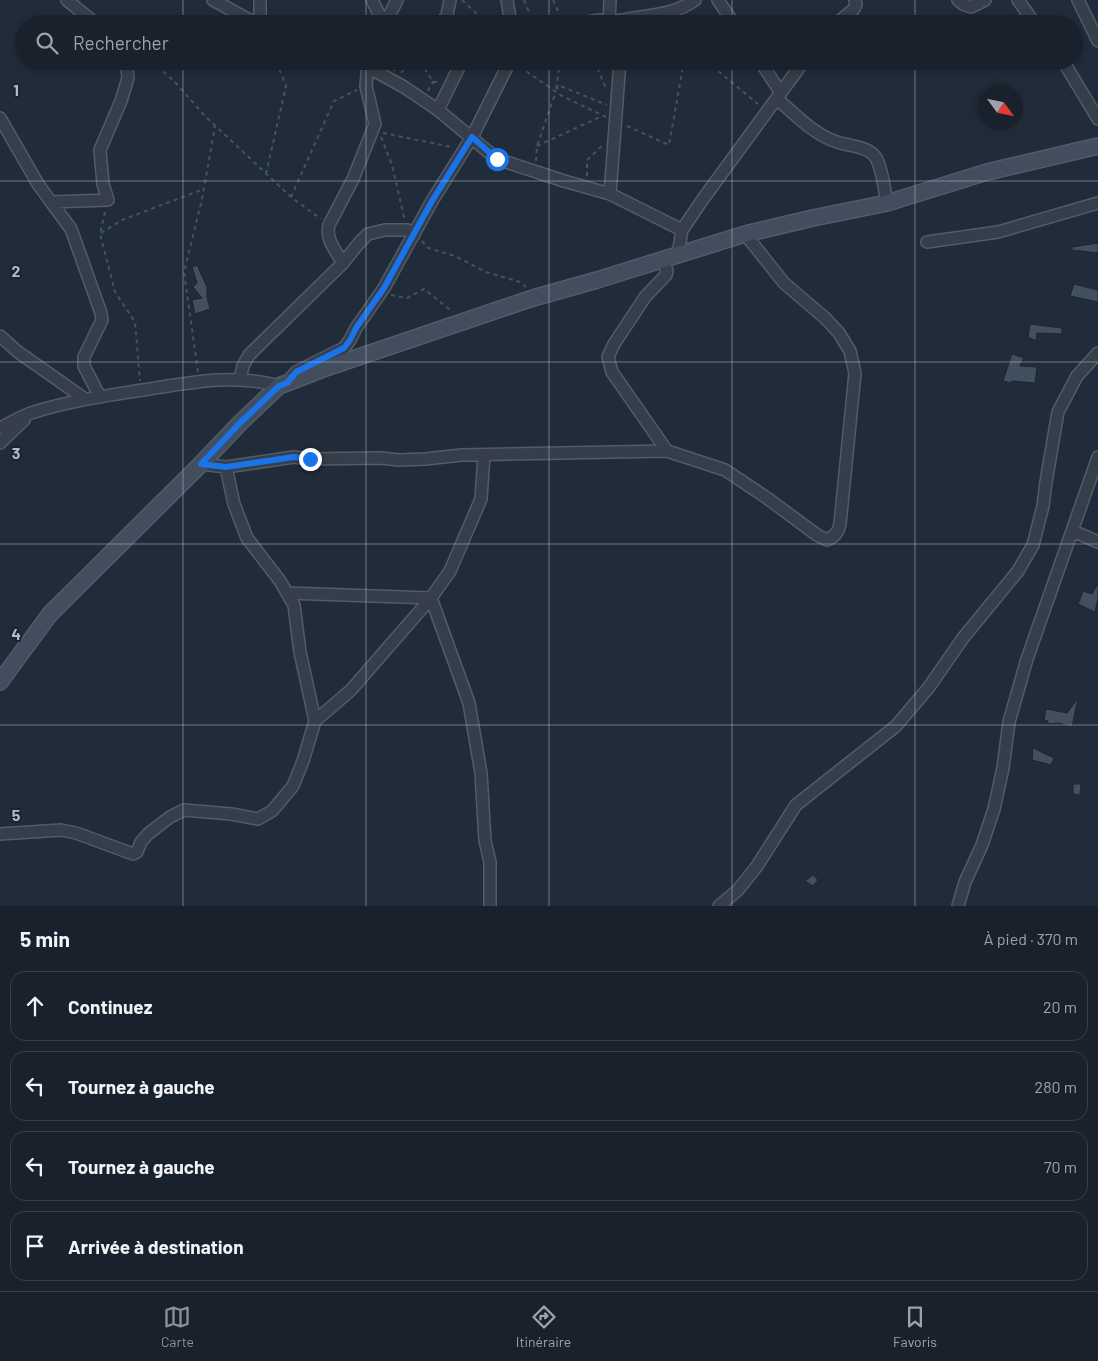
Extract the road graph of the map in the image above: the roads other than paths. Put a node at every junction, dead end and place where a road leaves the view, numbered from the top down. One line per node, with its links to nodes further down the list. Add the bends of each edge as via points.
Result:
1 (67, 0): 16 (street)
2 (213, 0): 17 (street)
3 (260, 0): 18 (street)
4 (372, 0): 19 (street)
5 (397, 0): 20 (street)
6 (450, 0): 21 (street)
7 (507, 0): 22 (street)
8 (610, 0): 23 (street)
9 (695, 0): 24 (street, via 686,7)
10 (718, 0): 25 (street)
11 (855, 0): 26 (street, via 854,9)
12 (958, 0): 13 (street, via 971,7)
13 (985, 0)
14 (1018, 0): 27 (street)
15 (1078, 0): 28 (street)
16 (85, 15)
17 (242, 15)
18 (259, 15)
19 (380, 15)
20 (390, 15)
21 (447, 15)
22 (510, 15)
23 (609, 15)
24 (655, 15)
25 (728, 15)
26 (847, 15)
27 (1029, 15)
28 (1098, 41)
29 (127, 70): 45 (street, via 121,101 100,150 108,200)
30 (365, 70): 54 (street, via 376,124 327,232)
31 (375, 70): 39 (street)
32 (458, 70): 39 (street)
33 (511, 70): 42 (street)
34 (619, 70): 44 (street)
35 (765, 70): 38 (street)
36 (798, 70): 38 (street)
37 (1068, 70): 41 (street)
38 (779, 96): 46 (street, via 825,137 864,149 875,156); 48 (street)
39 (438, 110): 42 (street)
40 (0, 118): 45 (street)
41 (1098, 119)
42 (472, 137): 44 (street, via 497,159); 50 (street)
43 (1098, 146): 46 (street, via 986,172)
44 (610, 194): 48 (street)
45 (51, 202): 59 (street, via 71,229 101,313 102,320 84,357 84,366)
46 (887, 203): 49 (street)
47 (1098, 203): 51 (street, via 998,232)
48 (682, 230): 52 (street)
49 (745, 234): 52 (street); 64 (street, via 784,283 830,323 850,351 854,373 838,531 826,540 724,470)
50 (415, 235): 54 (street, via 385,230 368,234); 58 (street, via 344,348 296,372)
51 (927, 242)
52 (678, 254): 53 (street)
53 (663, 260): 58 (street, via 537,297); 64 (street, via 666,275 645,297 608,357 612,372)
54 (343, 264): 57 (street, via 249,355)
55 (0, 336): 60 (street)
56 (1098, 353): 77 (street, via 1077,376 1058,412 1043,506 1033,545 1018,571 908,713 796,806 757,866 738,890)
57 (240, 379): 58 (street); 59 (street, via 199,381)
58 (283, 385): 67 (street)
59 (100, 397): 60 (street)
60 (85, 399): 61 (street)
61 (30, 414): 62 (street); 63 (street)
62 (0, 428)
63 (0, 443)
64 (667, 451): 65 (street)
65 (484, 455): 68 (street, via 399,460 294,457); 72 (street, via 481,499 450,571)
66 (1098, 457): 69 (street)
67 (201, 464): 68 (street); 73 (street, via 50,614)
68 (226, 467): 71 (street, via 234,504 247,538)
69 (1073, 531): 70 (street); 78 (street, via 1025,667 1010,722 994,809)
70 (1098, 542)
71 (287, 593): 72 (street); 74 (street, via 294,606)
72 (431, 598): 74 (street, via 351,690); 76 (street, via 469,703 481,773 485,841 490,862)
73 (0, 682)
74 (315, 721): 75 (street, via 294,786 272,811 258,819 184,810 148,834 133,854 61,830)
75 (0, 834)
76 (490, 906)
77 (719, 906)
78 (958, 906)

